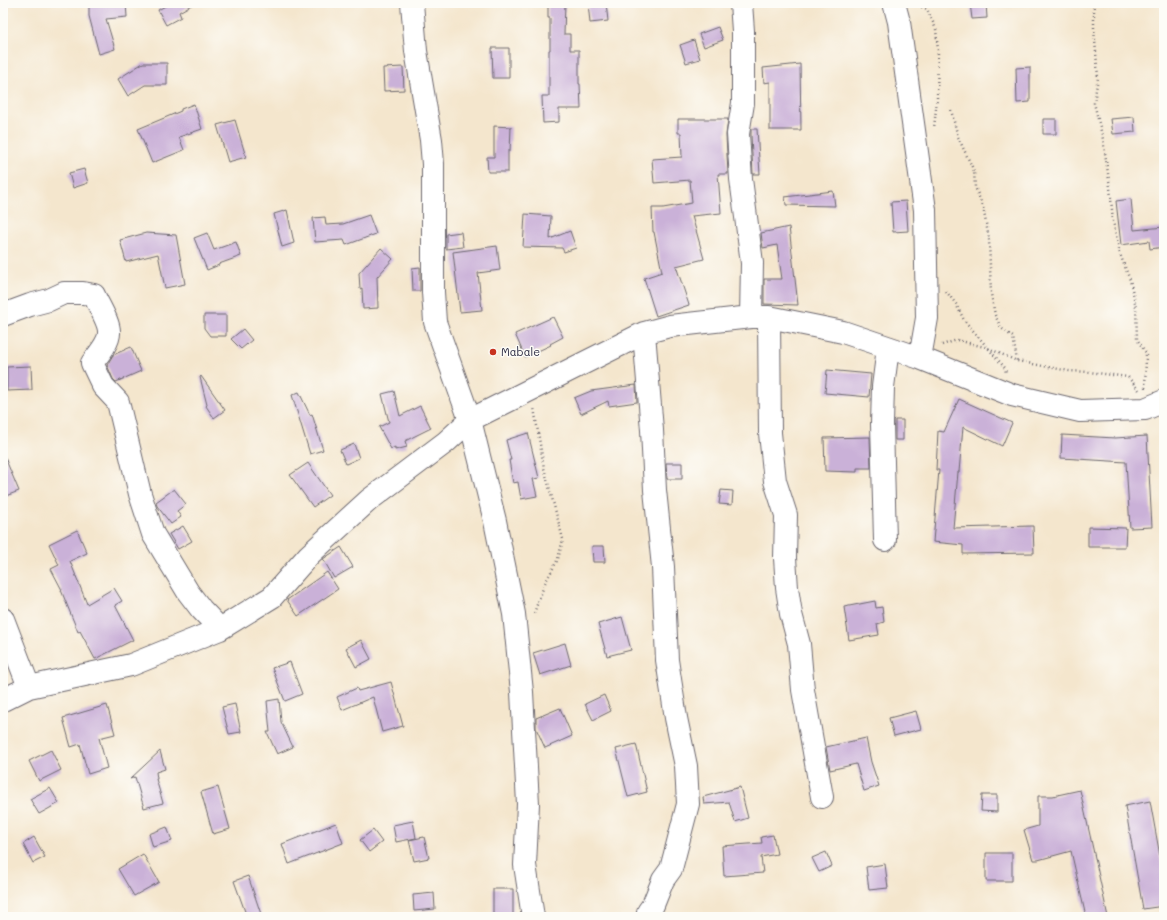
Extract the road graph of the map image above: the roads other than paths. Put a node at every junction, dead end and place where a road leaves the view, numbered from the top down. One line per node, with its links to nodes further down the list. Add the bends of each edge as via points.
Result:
1 (412, 3): 10 (street, via 416,51 433,164 435,322)
2 (741, 3): 5 (street, via 743,103 738,134 741,179)
3 (894, 3): 8 (street, via 899,22 925,210)
4 (3, 315): 13 (street, via 64,293 94,295 105,317 109,333 103,349 92,363 103,386 118,402 140,494 153,534 188,592)
5 (760, 317): 6 (street, via 670,326); 7 (street, via 843,332); 16 (street, via 775,481 786,515 787,588 799,644 803,690)
6 (644, 333): 10 (street); 17 (street, via 663,567 667,660 686,766 688,804 671,869)
7 (888, 348): 8 (street); 11 (street, via 882,424)
8 (929, 352): 9 (street, via 1012,395 1080,411 1145,409)
9 (1164, 401)
10 (470, 420): 13 (street, via 446,442 364,505 308,555 272,597); 18 (street, via 495,521 514,614 522,692 528,804 525,865)
11 (885, 540)
12 (3, 619): 14 (street)
13 (220, 629): 14 (street, via 131,665)
14 (29, 687): 15 (street)
15 (3, 700)
16 (822, 797)
17 (648, 912)
18 (533, 917)

